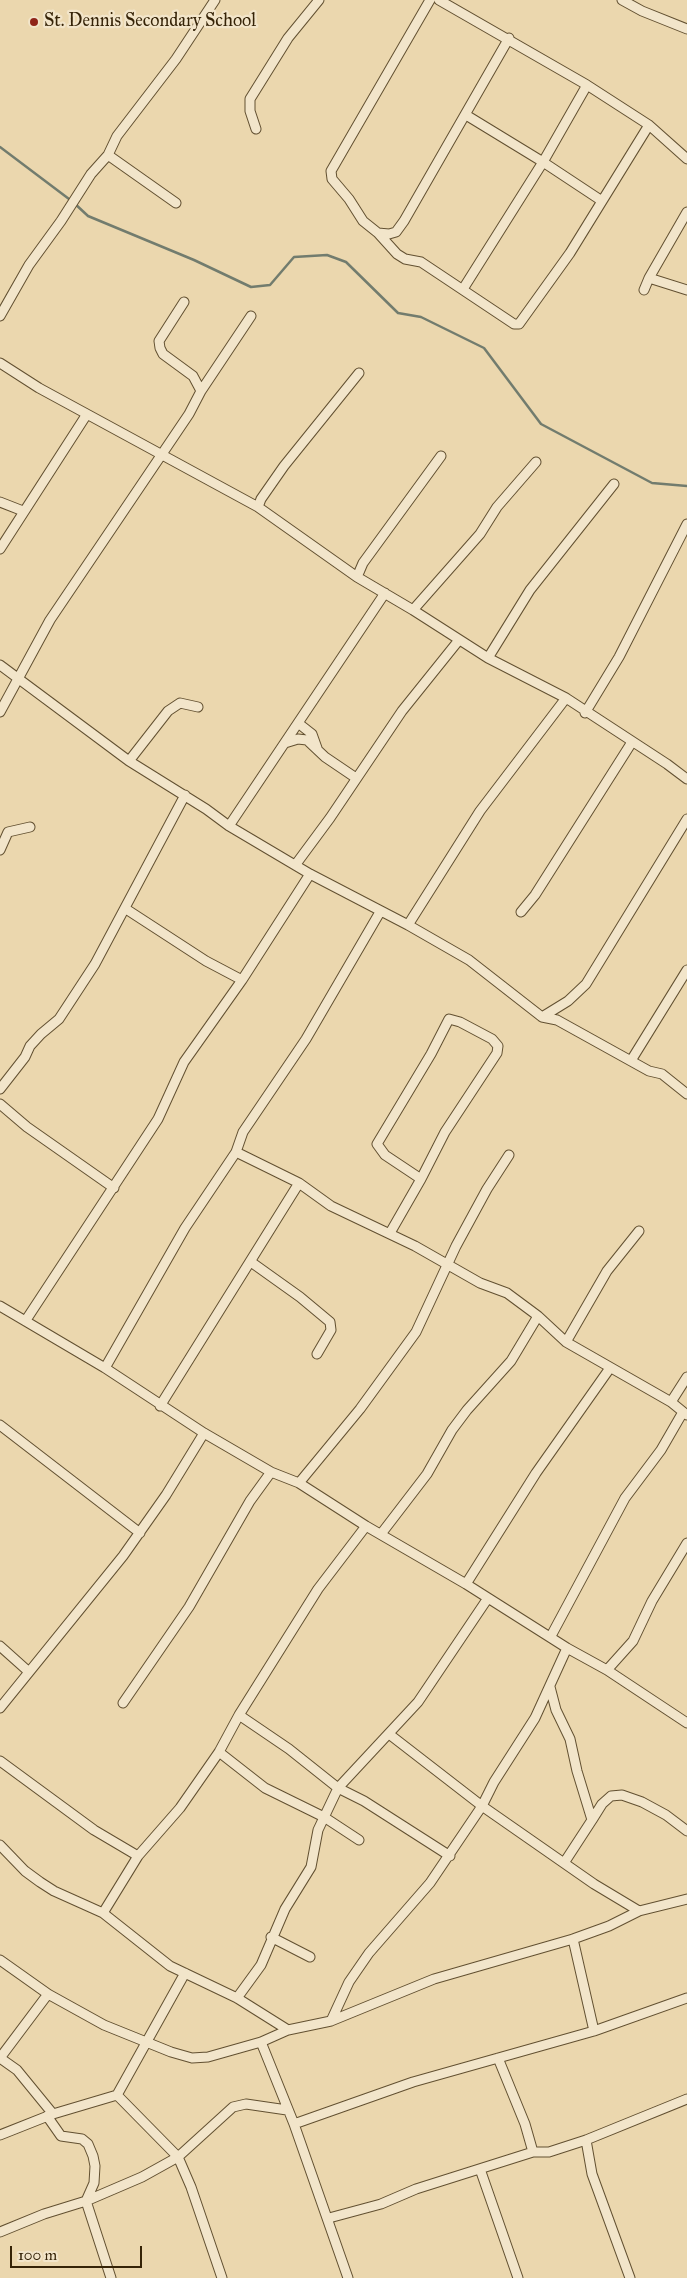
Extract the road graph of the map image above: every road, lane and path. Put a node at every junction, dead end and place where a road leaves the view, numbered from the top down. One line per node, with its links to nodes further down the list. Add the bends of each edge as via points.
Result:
1 (216, 0): 12 (street, via 117,136)
2 (319, 0): 11 (street, via 288,38 250,99)
3 (430, 0): 18 (street, via 331,171 332,179 362,221)
4 (439, 0): 7 (street)
5 (622, 0): 6 (street)
6 (687, 28)
7 (509, 38): 8 (street); 9 (street)
8 (587, 85): 10 (street); 14 (street)
9 (466, 115): 14 (street); 18 (street, via 396,232)
10 (649, 126): 13 (street); 15 (street)
11 (256, 129)
12 (108, 155): 16 (street); 24 (street, via 91,174 29,265)
13 (687, 159)
14 (543, 162): 15 (street); 20 (street)
15 (602, 202): 20 (street, via 519,324 514,324)
16 (176, 203)
17 (687, 212): 19 (street)
18 (378, 234): 20 (street, via 397,254 421,262)
19 (649, 278): 21 (street); 22 (street)
20 (463, 289)
21 (644, 290)
22 (687, 290)
23 (184, 302): 28 (street, via 159,341 160,348 163,354 193,376)
24 (0, 316)
25 (251, 316): 28 (street)
26 (0, 362): 29 (street)
27 (359, 373): 35 (street, via 284,466)
28 (201, 391): 30 (street)
29 (87, 414): 30 (street); 36 (street)
30 (161, 454): 35 (street); 45 (street, via 50,620)
31 (441, 456): 39 (street, via 363,563)
32 (536, 462): 41 (street, via 497,507 480,534)
33 (614, 484): 43 (street, via 530,590)
34 (0, 502): 36 (street)
35 (258, 507): 39 (street)
36 (23, 510): 38 (street)
37 (687, 524): 49 (street, via 619,657)
38 (0, 549)
39 (357, 577): 40 (street)
40 (385, 593): 41 (street); 50 (street)
41 (414, 610): 42 (street)
42 (459, 640): 43 (street); 55 (street, via 402,711)
43 (488, 658): 46 (street)
44 (0, 665): 45 (street)
45 (19, 680): 48 (street); 54 (street)
46 (566, 698): 49 (street); 67 (street, via 480,811)
47 (198, 707): 54 (street, via 185,702 168,711)
48 (0, 712)
49 (585, 712): 51 (street)
50 (298, 723): 52 (street); 53 (street, via 312,734)
51 (632, 742): 56 (street); 66 (street)
52 (283, 744): 53 (street, via 304,739); 59 (street)
53 (317, 749): 55 (street)
54 (129, 761): 57 (street)
55 (356, 778): 62 (street)
56 (687, 779)
57 (185, 795): 59 (street); 64 (street)
58 (687, 818): 70 (street, via 586,984 568,1001)
59 (229, 826): 62 (street)
60 (30, 827): 61 (street, via 8,832)
61 (0, 850)
62 (296, 864): 63 (street)
63 (310, 874): 65 (street); 69 (street)
64 (126, 909): 69 (street, via 206,961); 72 (street, via 96,964 59,1019 30,1046)
65 (380, 912): 67 (street); 75 (street, via 301,1047 244,1132)
66 (521, 912)
67 (408, 925): 70 (street, via 469,960)
68 (687, 970): 71 (street)
69 (242, 980): 79 (street, via 184,1062 158,1119)
70 (542, 1017): 71 (street, via 557,1020)
71 (632, 1059): 73 (street, via 649,1071 662,1074)
72 (0, 1089)
73 (687, 1094)
74 (0, 1104): 79 (street)
75 (236, 1152): 78 (street); 89 (street, via 185,1228)
76 (510, 1154): 83 (street, via 487,1189)
77 (421, 1179): 77 (street, via 384,1155 377,1144 449,1019 492,1040 498,1046 497,1053 450,1123); 81 (street)
78 (299, 1183): 81 (street, via 331,1206); 82 (street)
79 (114, 1188): 86 (street)
80 (639, 1231): 87 (street, via 607,1271)
81 (390, 1233): 83 (street)
82 (251, 1262): 88 (street, via 330,1322 332,1330); 93 (street)
83 (448, 1263): 85 (street, via 480,1283 507,1294); 98 (street, via 416,1332 360,1408)
84 (0, 1306): 86 (street)
85 (538, 1316): 87 (street); 101 (street, via 511,1361 467,1410 427,1474)
86 (26, 1320): 89 (street)
87 (566, 1342): 90 (street)
88 (317, 1354)
89 (104, 1368): 93 (street)
90 (610, 1368): 92 (street); 103 (street, via 536,1473)
91 (687, 1377): 92 (street)
92 (671, 1402): 94 (street)
93 (160, 1406): 96 (street)
94 (685, 1413): 105 (street, via 625,1498)
95 (0, 1425): 100 (street)
96 (204, 1433): 97 (street); 100 (street)
97 (272, 1472): 98 (street); 111 (street, via 250,1501 189,1606)
98 (298, 1483): 99 (street)
99 (366, 1526): 101 (street); 113 (street, via 318,1589)
100 (140, 1533): 109 (street)
101 (380, 1534): 103 (street)
102 (687, 1544): 108 (street, via 652,1601 633,1641)
103 (466, 1584): 104 (street)
104 (488, 1598): 105 (street); 115 (street, via 418,1702)
105 (551, 1636): 107 (street)
106 (0, 1646): 109 (street)
107 (567, 1648): 108 (street); 110 (street)
108 (607, 1670): 114 (street)
109 (29, 1672): 112 (street)
110 (550, 1687): 119 (street); 121 (street, via 556,1710 570,1739)
111 (123, 1703)
112 (0, 1708)
113 (239, 1715): 116 (street); 118 (street)
114 (687, 1722)
115 (389, 1734): 118 (street); 119 (street)
116 (219, 1752): 120 (street, via 265,1788); 125 (street, via 180,1808)
117 (0, 1761): 125 (street, via 94,1830)
118 (338, 1788): 120 (street); 126 (street)
119 (482, 1806): 126 (street); 127 (street)
120 (324, 1817): 123 (street); 131 (street, via 318,1830 311,1867)
121 (592, 1820): 122 (street, via 611,1796 622,1795 666,1815); 127 (street)
122 (687, 1831)
123 (359, 1840)
124 (0, 1845): 130 (street, via 40,1882)
125 (138, 1856): 130 (street)
126 (450, 1856): 139 (street, via 369,1953 349,1982)
127 (564, 1863): 129 (street)
128 (687, 1899): 129 (street)
129 (639, 1911): 132 (street)
130 (103, 1913): 135 (street, via 156,1956)
131 (271, 1937): 133 (street); 137 (street, via 261,1965)
132 (573, 1939): 139 (street, via 434,1979); 141 (street)
133 (310, 1957)
134 (0, 1960): 136 (street)
135 (185, 1973): 137 (street); 143 (street)
136 (48, 1994): 143 (street, via 104,2025); 144 (street)
137 (237, 1998): 140 (street)
138 (687, 1998): 141 (street)
139 (331, 2021): 140 (street)
140 (288, 2030): 142 (street)
141 (594, 2031): 145 (street)
142 (261, 2042): 143 (street, via 208,2057 192,2058); 148 (street)
143 (147, 2043): 146 (street)
144 (0, 2058): 149 (street, via 17,2070)
145 (498, 2058): 150 (street, via 413,2082); 153 (street)
146 (117, 2094): 149 (street); 154 (street)
147 (687, 2099): 152 (street)
148 (287, 2110): 150 (street); 154 (street, via 246,2104 232,2107)
149 (50, 2115): 151 (street); 156 (street, via 61,2136 82,2139 88,2144 95,2166 94,2183)
150 (294, 2124): 157 (street)
151 (0, 2135)
152 (586, 2140): 153 (street, via 549,2152); 163 (street, via 592,2174)
153 (533, 2152): 155 (street)
154 (178, 2157): 156 (street, via 142,2177); 160 (street)
155 (480, 2169): 157 (street, via 381,2204); 162 (street)
156 (86, 2201): 158 (street); 159 (street)
157 (328, 2218): 161 (street)
158 (0, 2232)
159 (111, 2278)
160 (222, 2278)
161 (348, 2278)
162 (518, 2278)
163 (630, 2278)

